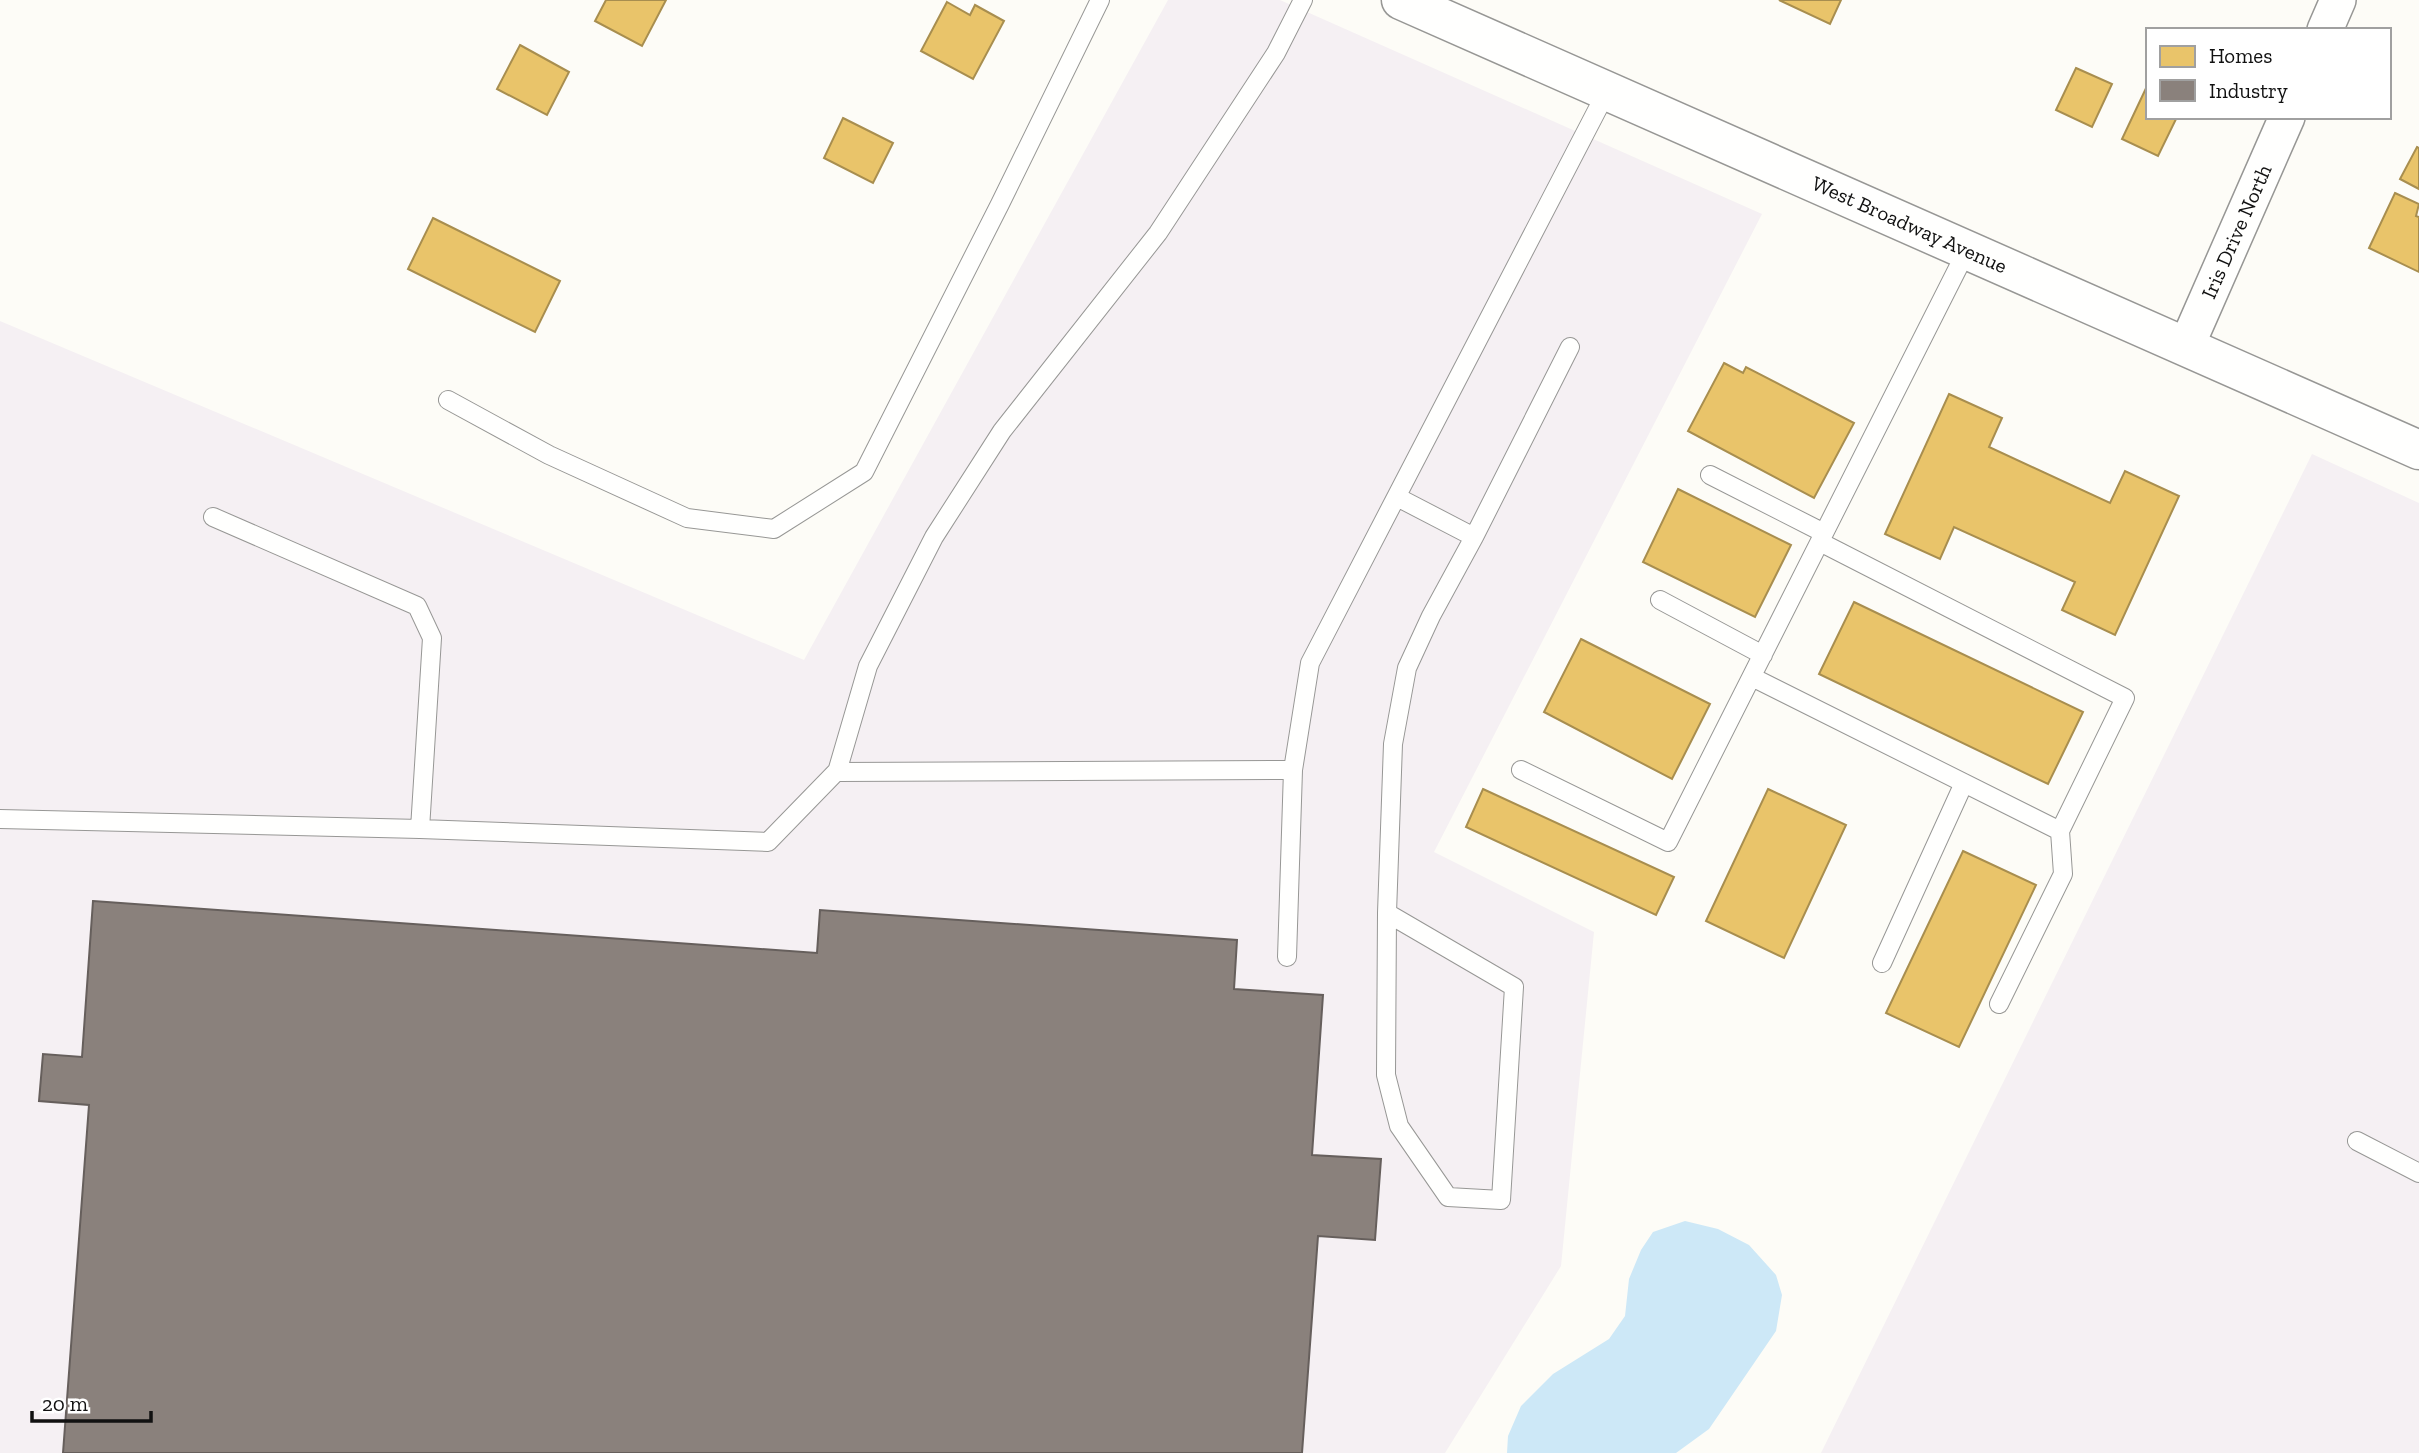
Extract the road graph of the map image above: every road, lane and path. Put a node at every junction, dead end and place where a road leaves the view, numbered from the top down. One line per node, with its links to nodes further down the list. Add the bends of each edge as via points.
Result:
1 (1100, 0): 11 (lane, via 864,472 774,529 687,518 549,455)
2 (1303, 0): 23 (lane, via 1276,53 1158,233 1002,430 934,537 868,666)
3 (1401, 0): 6 (street, West Broadway Avenue)
4 (2338, 0): 5 (street)
5 (2326, 28)
6 (1607, 91): 8 (street, West Broadway Avenue); 14 (lane)
7 (2286, 119): 10 (street, Iris Drive North)
8 (1966, 252): 10 (street, West Broadway Avenue); 17 (lane)
9 (1570, 347): 16 (lane)
10 (2186, 347): 12 (street, West Broadway Avenue)
11 (448, 400)
12 (2419, 450)
13 (1710, 475): 17 (lane)
14 (1397, 497): 16 (lane); 21 (lane, via 1310,663)
15 (213, 517): 26 (lane, via 417,606 432,638)
16 (1474, 537): 28 (lane, via 1407,668 1393,744)
17 (1822, 538): 19 (lane); 27 (lane, via 2125,698)
18 (1660, 600): 19 (lane)
19 (1763, 655): 20 (lane)
20 (1752, 677): 22 (lane, via 1668,842); 24 (lane)
21 (1293, 770): 23 (lane); 29 (lane)
22 (1521, 770)
23 (838, 771): 26 (lane, via 768,842)
24 (1964, 783): 27 (lane); 30 (lane)
25 (0, 819): 26 (lane)
26 (420, 829)
27 (2060, 831): 31 (lane, via 2063,874)
28 (1387, 914): 28 (lane, via 1387,1075 1399,1126 1448,1197 1501,1200 1514,987)
29 (1287, 957)
30 (1882, 963)
31 (1999, 1004)
32 (2357, 1141): 33 (lane)
33 (2419, 1173)

